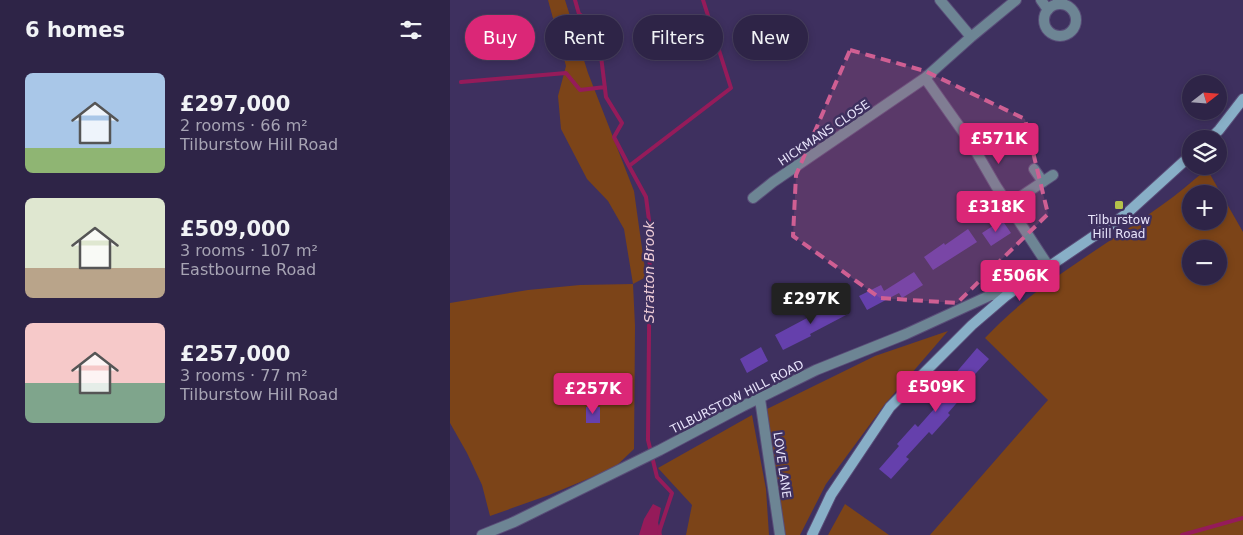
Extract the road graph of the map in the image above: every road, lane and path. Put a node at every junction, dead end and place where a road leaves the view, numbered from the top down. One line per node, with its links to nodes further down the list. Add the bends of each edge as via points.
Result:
1 (940, 0): 5 (street)
2 (1016, 0): 5 (street, HICKMANS CLOSE)
3 (1041, 0): 4 (street)
4 (1048, 10)
5 (971, 37): 6 (street, HICKMANS CLOSE)
6 (925, 78): 13 (street, HICKMANS CLOSE); 14 (street, via 971,143)
7 (1243, 99): 8 (main road)
8 (1219, 130)
9 (1182, 163): 15 (main road, via 1125,215)
10 (1034, 169): 12 (street)
11 (1053, 175): 12 (street)
12 (1043, 182): 14 (street)
13 (753, 198)
14 (1008, 205): 15 (street)
15 (1049, 267): 16 (main road)
16 (1007, 295): 17 (street, TILBURSTOW HILL ROAD, via 991,294 906,334 816,370); 20 (main road, via 972,325 890,407 831,495)
17 (760, 399): 18 (street, TILBURSTOW HILL ROAD); 19 (street, LOVE LANE)
18 (482, 535)
19 (780, 535)
20 (812, 535)

